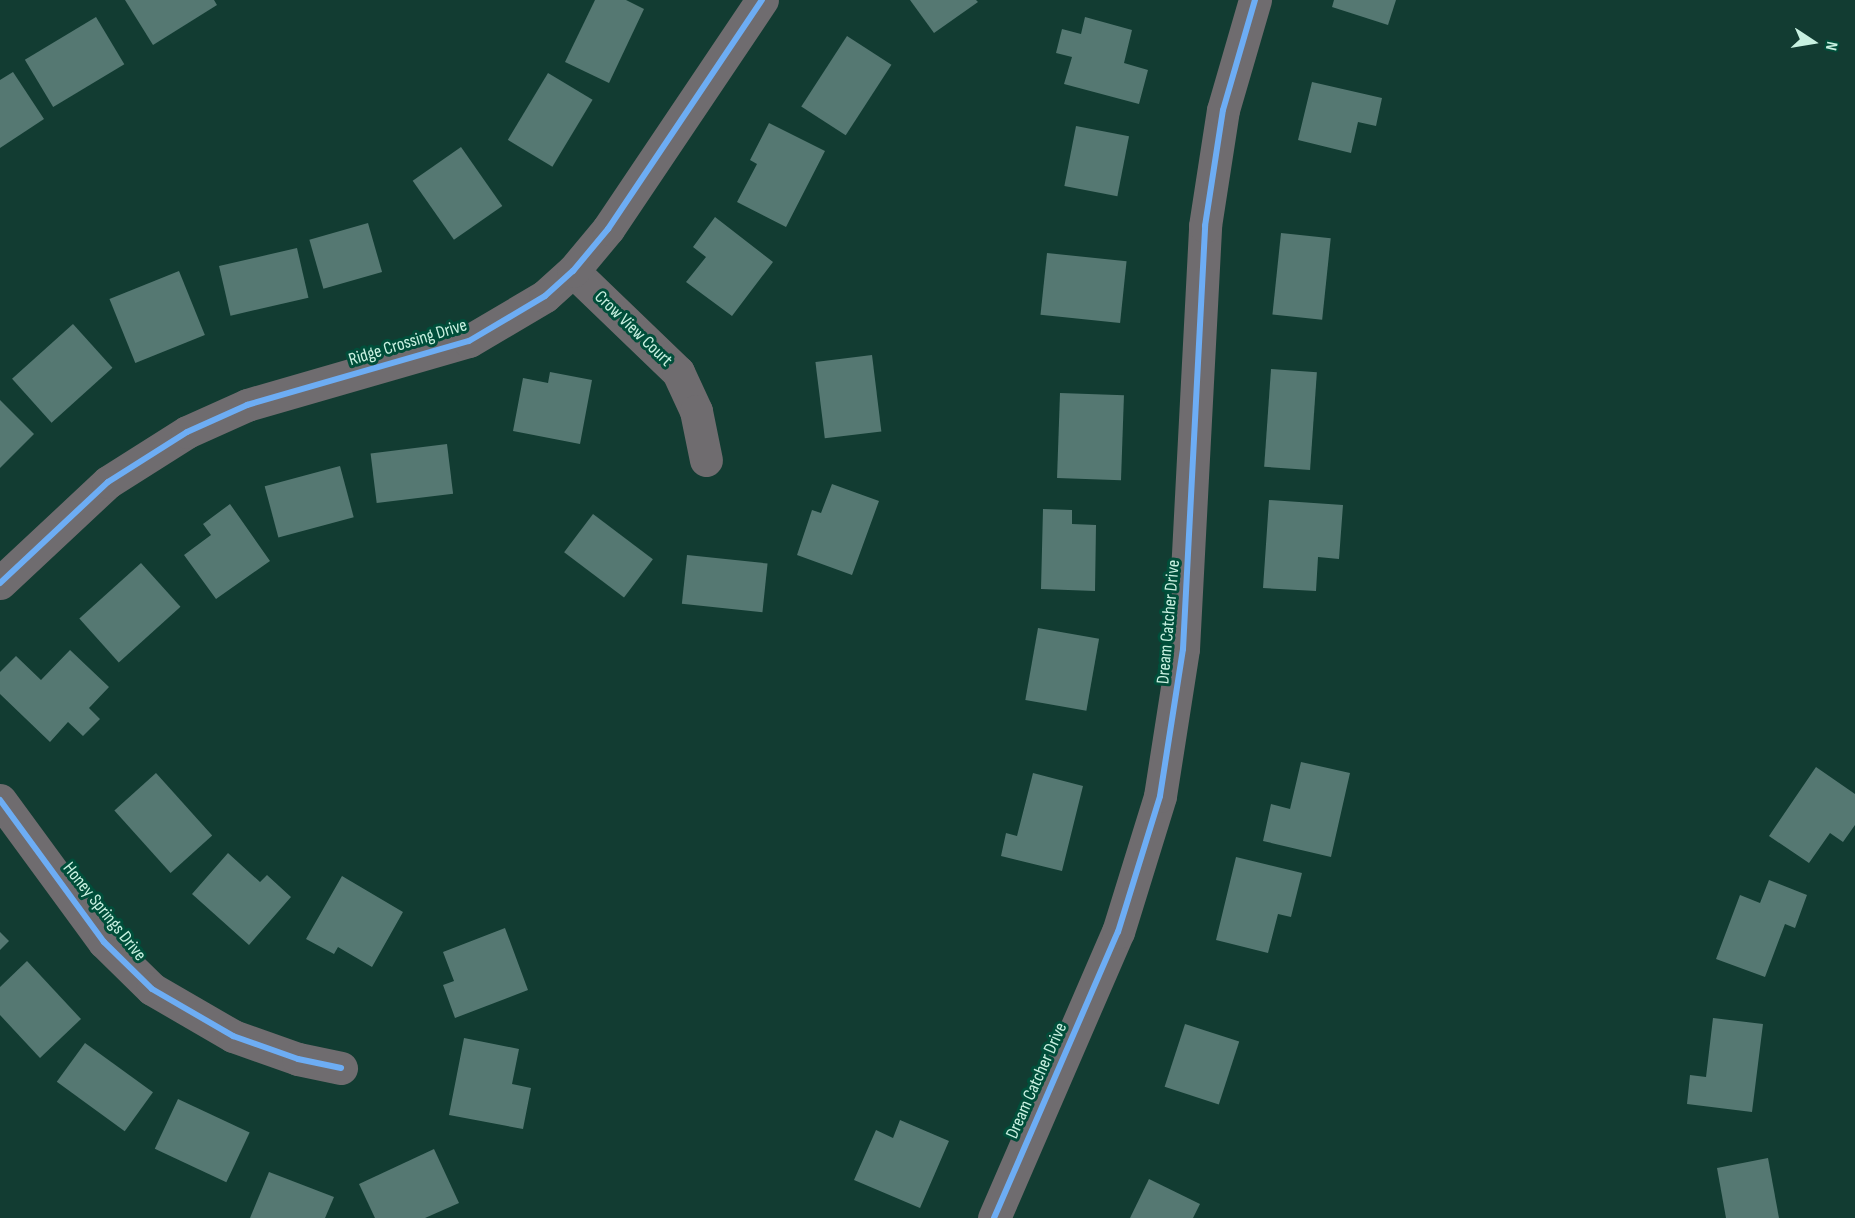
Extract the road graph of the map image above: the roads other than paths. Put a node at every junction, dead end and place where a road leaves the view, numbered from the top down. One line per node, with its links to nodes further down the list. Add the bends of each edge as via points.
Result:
1 (762, 0): 3 (street, Ridge Crossing Drive, via 608,229)
2 (1255, 0): 8 (street, Dream Catcher Drive, via 1223,110 1205,226 1183,649 1160,796 1119,932)
3 (573, 271): 4 (street, Crow View Court, via 678,372 696,411); 5 (street, Ridge Crossing Drive, via 516,316 469,341 247,405 187,432 108,482)
4 (706, 460)
5 (0, 583)
6 (0, 800): 7 (street, Honey Springs Drive, via 104,942 152,989 233,1036)
7 (341, 1068)
8 (994, 1218)

